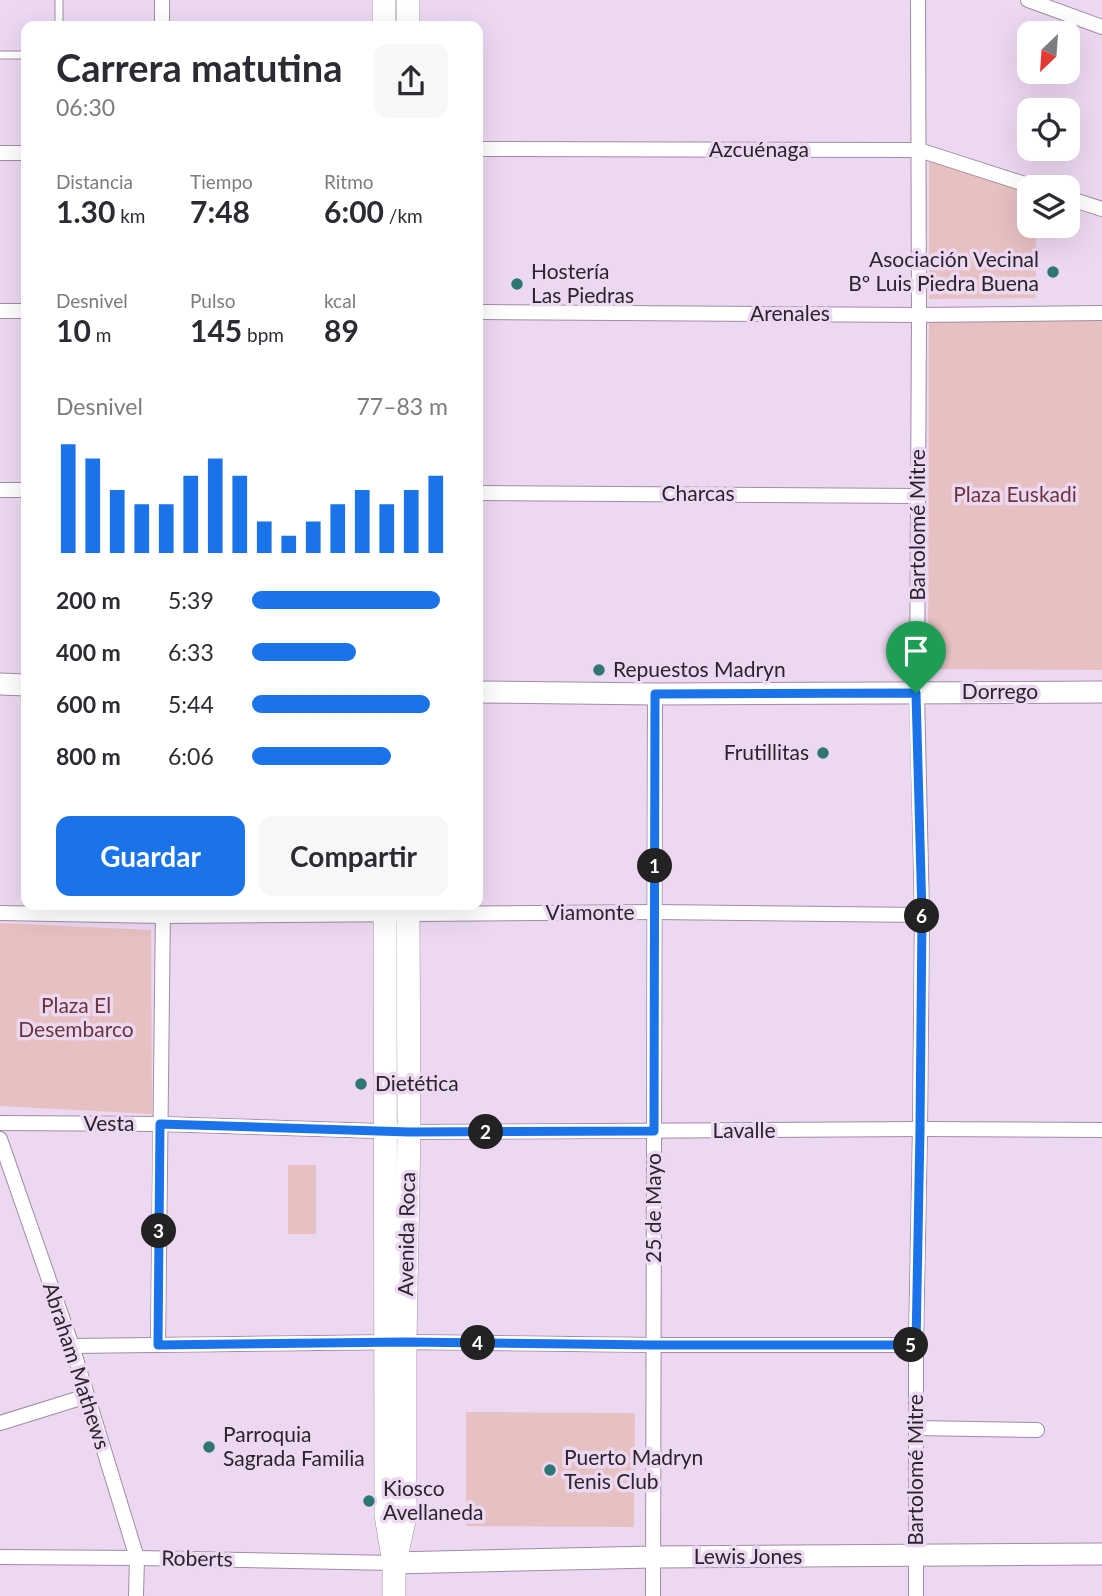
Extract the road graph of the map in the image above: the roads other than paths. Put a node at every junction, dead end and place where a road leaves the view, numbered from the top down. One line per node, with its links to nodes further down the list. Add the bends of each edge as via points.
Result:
1 (59, 0): 7 (lane)
2 (162, 0): 8 (street)
3 (384, 0): 9 (main road)
4 (408, 0): 10 (main road)
5 (918, 0): 15 (street, Bartolomé Mitre)
6 (1028, 0): 11 (street)
7 (59, 21)
8 (162, 21)
9 (384, 21)
10 (408, 21)
11 (1102, 27)
12 (0, 55): 13 (lane)
13 (21, 55)
14 (483, 149): 15 (street, Azcuénaga)
15 (919, 150): 18 (street, Azcuénaga); 25 (street, Bartolomé Mitre)
16 (0, 153): 17 (street)
17 (21, 153)
18 (1017, 182)
19 (1080, 202): 20 (street)
20 (1102, 209)
21 (0, 311): 22 (street)
22 (21, 311)
23 (483, 312): 25 (street, Arenales)
24 (1102, 313): 25 (street, Arenales)
25 (919, 315): 29 (street, Bartolomé Mitre)
26 (0, 490): 27 (street)
27 (21, 490)
28 (483, 492): 29 (street, Charcas)
29 (918, 496): 34 (street, Bartolomé Mitre)
30 (0, 684): 31 (main road)
31 (21, 685)
32 (483, 692): 35 (main road, Dorrego)
33 (1102, 692): 34 (main road, Dorrego)
34 (916, 693): 35 (main road, Dorrego); 42 (street, Bartolomé Mitre)
35 (655, 694): 40 (street, 25 de Mayo)
36 (163, 910): 41 (street, Viamonte); 44 (street)
37 (396, 910): 46 (main road, Avenida Roca)
38 (396, 910): 49 (main road, Avenida Roca)
39 (482, 910): 40 (street, Viamonte)
40 (655, 912): 42 (street, Viamonte); 48 (street, 25 de Mayo)
41 (0, 914)
42 (922, 915): 45 (street, Bartolomé Mitre)
43 (0, 1124): 44 (street, Vesta)
44 (160, 1124): 46 (street, Vesta); 52 (street)
45 (920, 1129): 47 (street, Lavalle); 48 (street, Lavalle); 54 (street, Bartolomé Mitre)
46 (385, 1130): 49 (street, Lavalle); 51 (main road, Avenida Roca)
47 (1102, 1130)
48 (654, 1131): 49 (street, Lavalle); 53 (street, 25 de Mayo)
49 (409, 1132): 51 (main road, Avenida Roca)
50 (0, 1139): 55 (street, Abraham Mathews)
51 (395, 1342): 52 (street); 53 (street); 65 (main road, Avenida Roca, via 405,1516)
52 (158, 1345): 55 (street)
53 (654, 1345): 54 (street); 64 (street, 25 de Mayo)
54 (916, 1345): 58 (street, Bartolomé Mitre)
55 (72, 1346): 56 (street, Abraham Mathews)
56 (87, 1396): 57 (street); 63 (street, Abraham Mathews)
57 (0, 1423)
58 (916, 1428): 59 (street); 61 (street, Bartolomé Mitre)
59 (1037, 1430)
60 (1102, 1554): 61 (main road, Lewis Jones)
61 (916, 1556): 64 (main road, Lewis Jones); 69 (street, Bartolomé Mitre)
62 (0, 1557): 63 (street, Roberts)
63 (137, 1558): 65 (street, Roberts); 66 (street, Abraham Mathews)
64 (653, 1558): 65 (main road, Lewis Jones); 68 (street, 25 de Mayo)
65 (394, 1563): 67 (main road, Avenida Roca)
66 (135, 1596)
67 (394, 1596)
68 (653, 1596)
69 (916, 1596)

